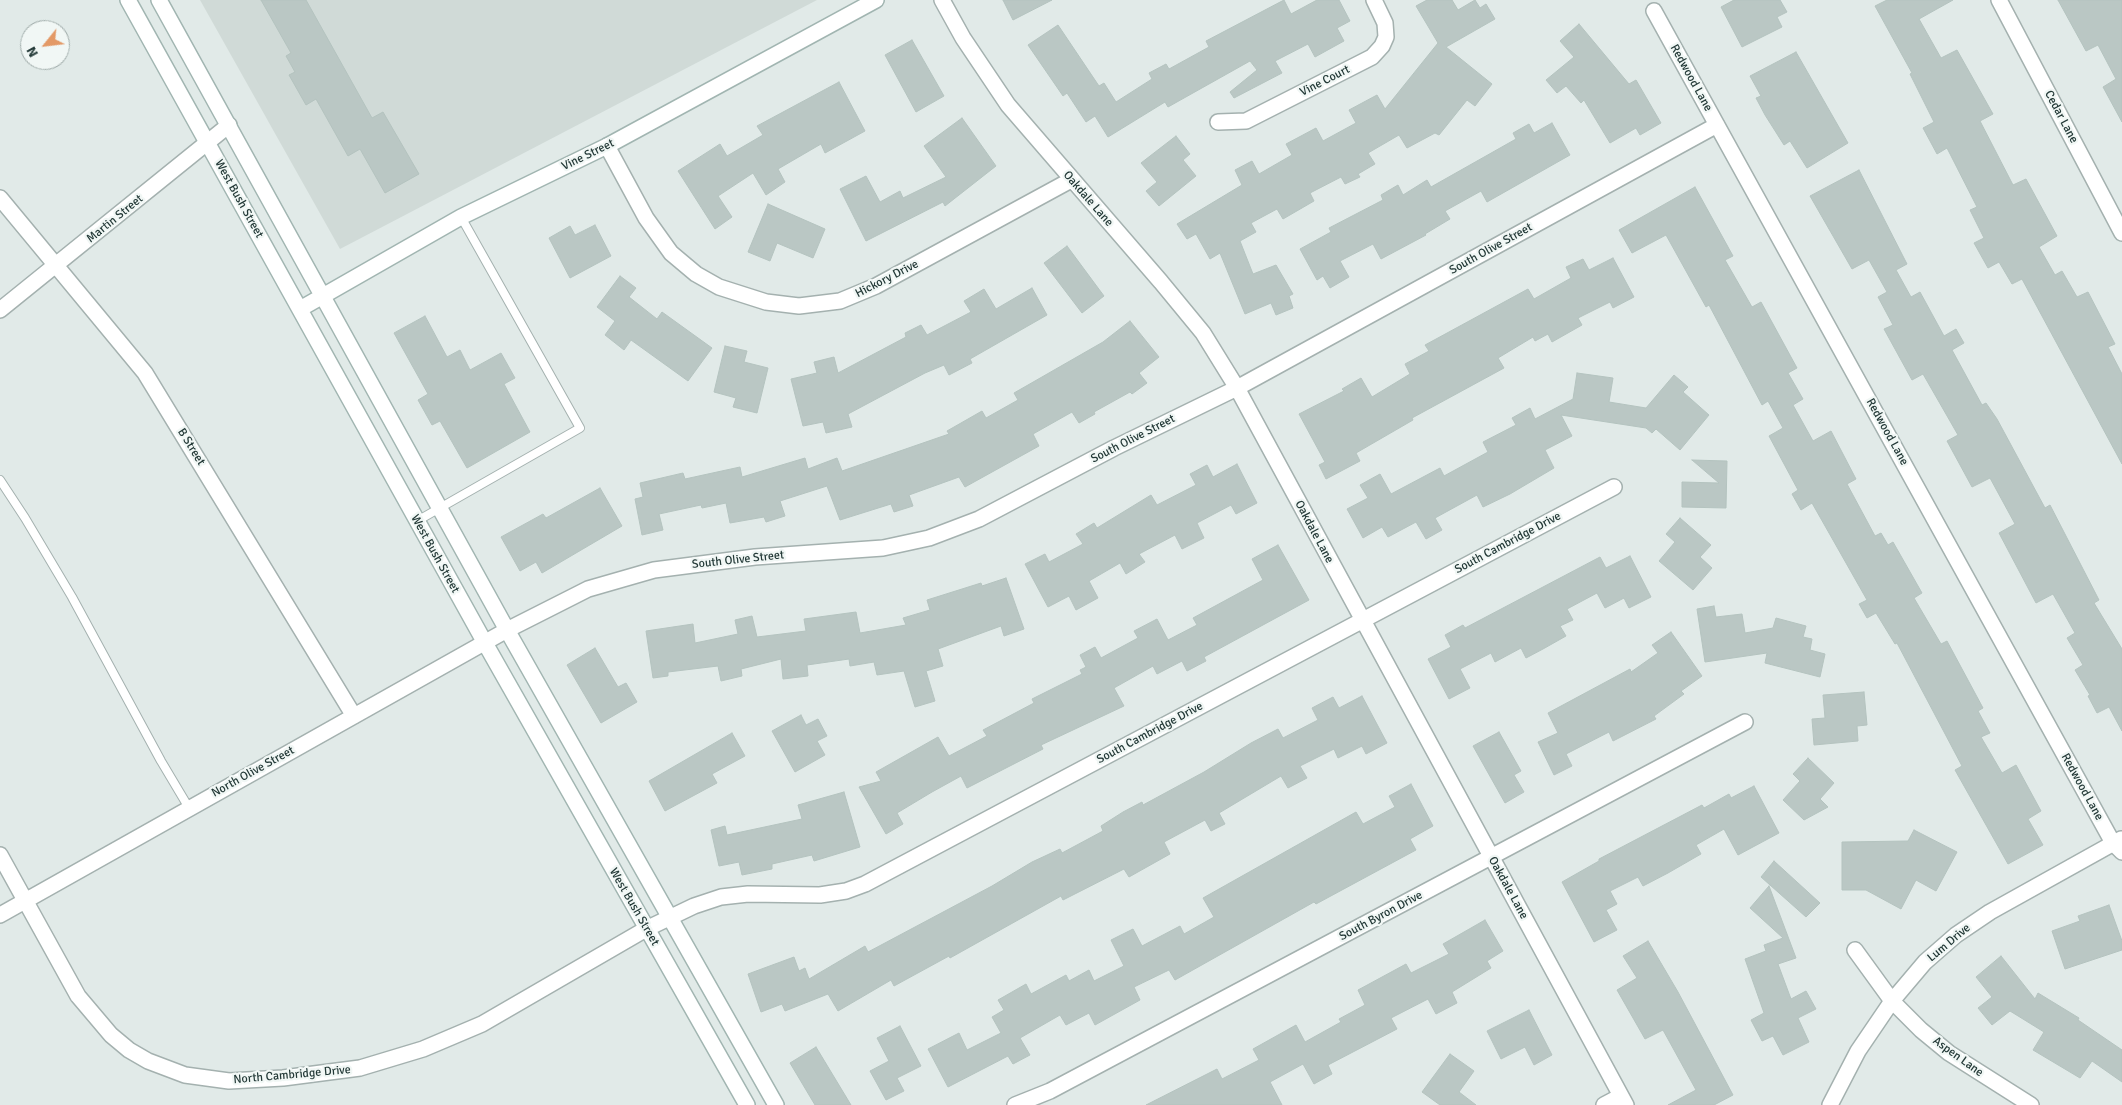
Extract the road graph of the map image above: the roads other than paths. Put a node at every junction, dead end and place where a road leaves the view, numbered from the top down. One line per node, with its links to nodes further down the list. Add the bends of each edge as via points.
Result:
1 (128, 0): 11 (street, West Bush Street)
2 (159, 0): 9 (street, West Bush Street)
3 (876, 0): 12 (street, Vine Street)
4 (942, 0): 13 (street, Oakdale Lane, via 1008,105)
5 (1374, 0): 8 (street, Vine Court, via 1385,22 1386,37 1372,57 1246,122)
6 (1999, 0): 16 (street, Cedar Lane)
7 (1654, 11): 10 (street, Redwood Lane)
8 (1218, 122)
9 (229, 125): 11 (street, Martin Street); 18 (street, West Bush Street)
10 (1717, 125): 21 (street, South Olive Street); 32 (street, Redwood Lane)
11 (208, 143): 17 (street, Martin Street); 19 (street, West Bush Street)
12 (607, 146): 13 (street, Hickory Drive, via 646,218 671,253 696,274 719,287 766,302 799,306 840,301 876,286); 15 (street, Vine Street)
13 (1071, 180): 21 (street, Oakdale Lane, via 1203,333)
14 (0, 198): 17 (street, B Street)
15 (461, 217): 18 (street, Vine Street); 24 (lane, via 580,428)
16 (2122, 233)
17 (56, 267): 20 (street, Martin Street); 29 (street, B Street, via 145,373)
18 (323, 296): 19 (street, Vine Street); 24 (street, West Bush Street)
19 (300, 309): 25 (street, West Bush Street)
20 (0, 310)
21 (1236, 388): 26 (street, Oakdale Lane); 27 (street, South Olive Street, via 980,519 929,538 883,548 755,557 638,574 588,590)
22 (0, 480): 31 (lane, via 72,597)
23 (1614, 487): 26 (street, South Cambridge Drive)
24 (439, 506): 25 (lane); 27 (street, West Bush Street)
25 (417, 521): 28 (street, West Bush Street)
26 (1362, 620): 34 (street, Oakdale Lane); 37 (street, South Cambridge Drive, via 865,884 820,895 748,894 721,898)
27 (507, 630): 28 (street, North Olive Street); 37 (street, West Bush Street)
28 (485, 643): 29 (street, North Olive Street); 38 (street, West Bush Street)
29 (354, 716): 31 (street, North Olive Street)
30 (1744, 722): 34 (street, South Byron Drive)
31 (189, 808): 35 (street, North Olive Street)
32 (2119, 844): 40 (street, Lum Drive, via 1990,912 1956,935 1925,962)
33 (0, 855): 35 (street, North Cambridge Drive)
34 (1491, 858): 41 (street, Oakdale Lane); 44 (street, South Byron Drive, via 1050,1091)
35 (25, 900): 36 (street, North Olive Street); 38 (street, North Cambridge Drive, via 78,996 110,1035 148,1061 185,1075 229,1081 360,1068 422,1049 482,1024)
36 (0, 914)
37 (669, 917): 38 (street, North Cambridge Drive); 43 (street, West Bush Street)
38 (646, 929): 42 (street, West Bush Street)
39 (1855, 950): 40 (street, Aspen Lane)
40 (1892, 1001): 46 (street, Lum Drive, via 1858,1050); 47 (street, Aspen Lane, via 1949,1053)
41 (1624, 1101): 45 (street)
42 (747, 1105)
43 (776, 1105)
44 (1015, 1105)
45 (1604, 1105)
46 (1830, 1105)
47 (2031, 1105)

